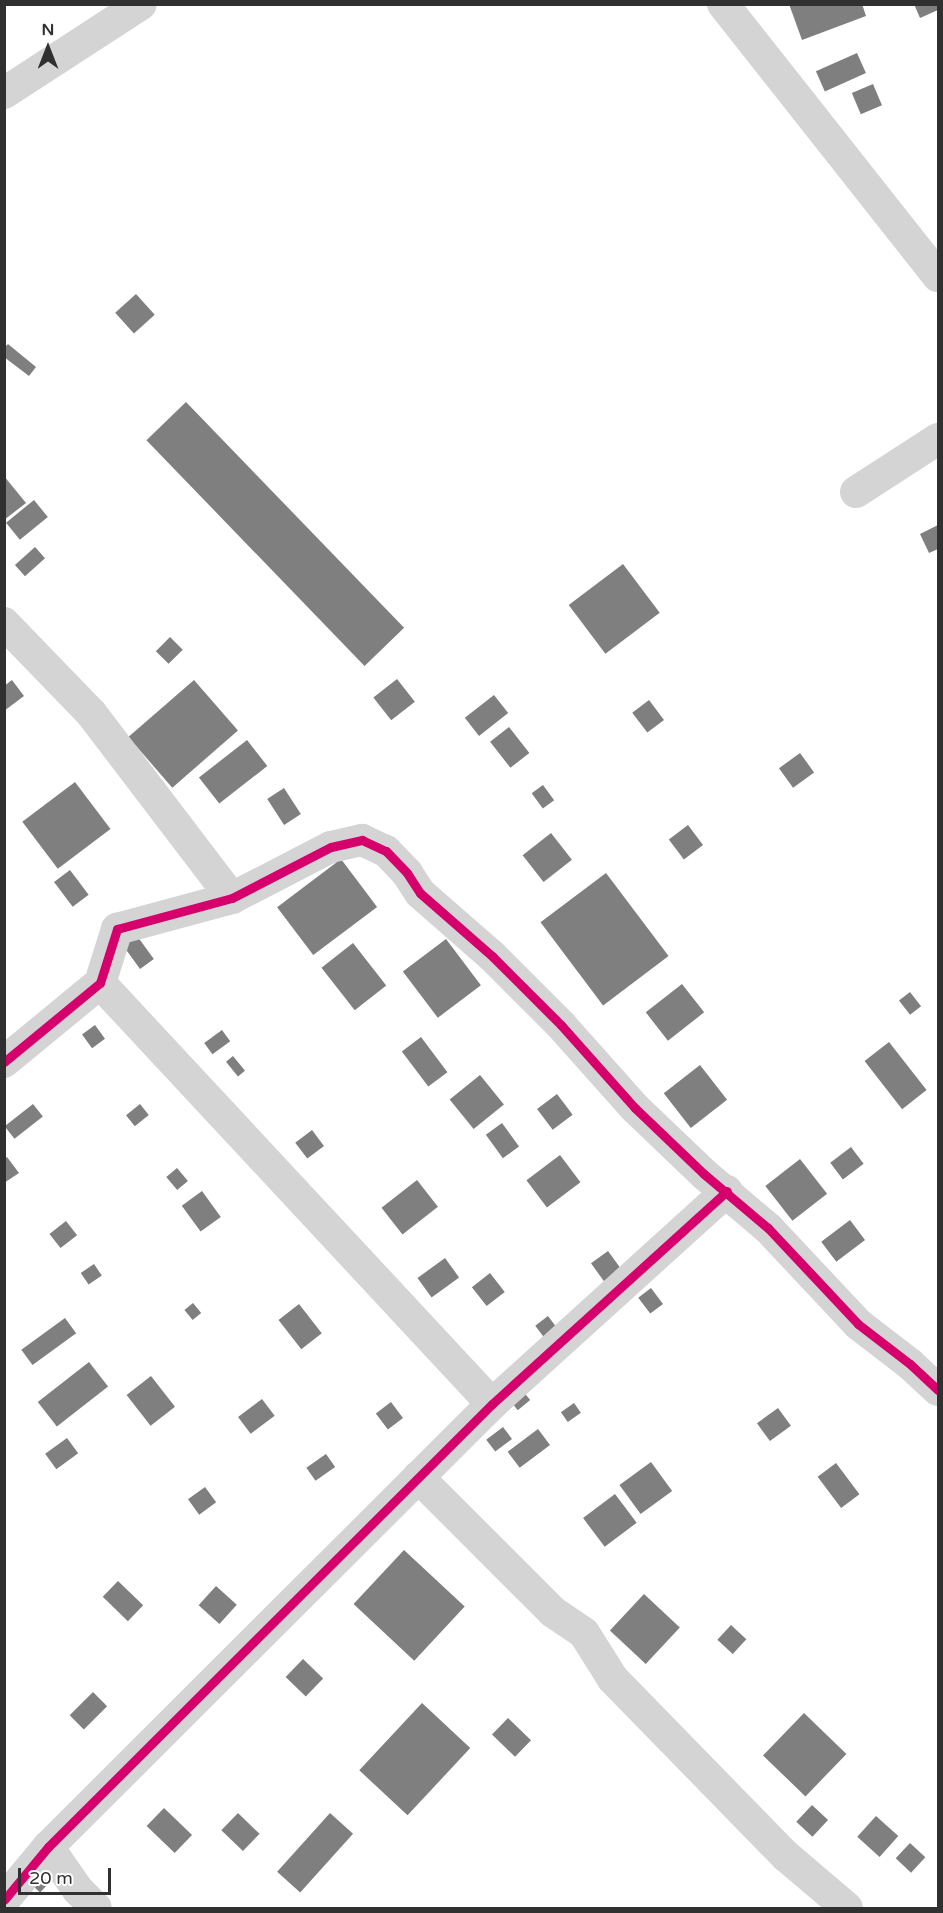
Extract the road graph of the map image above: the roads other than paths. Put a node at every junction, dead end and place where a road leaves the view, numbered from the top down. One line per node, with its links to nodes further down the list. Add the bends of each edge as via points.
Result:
1 (141, 4): 3 (street)
2 (723, 4): 4 (street)
3 (4, 93)
4 (939, 276)
5 (939, 439): 6 (street)
6 (856, 492)
7 (4, 623): 8 (street, via 92,713)
8 (232, 898): 9 (street, via 117,929); 11 (street, via 331,847 362,840 386,850 420,893 561,1024 634,1108)
9 (100, 983): 10 (street); 13 (street)
10 (8, 1052)
11 (727, 1191): 12 (street, via 768,1227 858,1324); 13 (street)
12 (939, 1390)
13 (492, 1404): 14 (street)
14 (418, 1477): 15 (street); 18 (street, via 553,1612 584,1634 613,1679 786,1856)
15 (48, 1847): 16 (street); 17 (street, via 78,1890)
16 (4, 1900)
17 (96, 1908)
18 (847, 1908)

